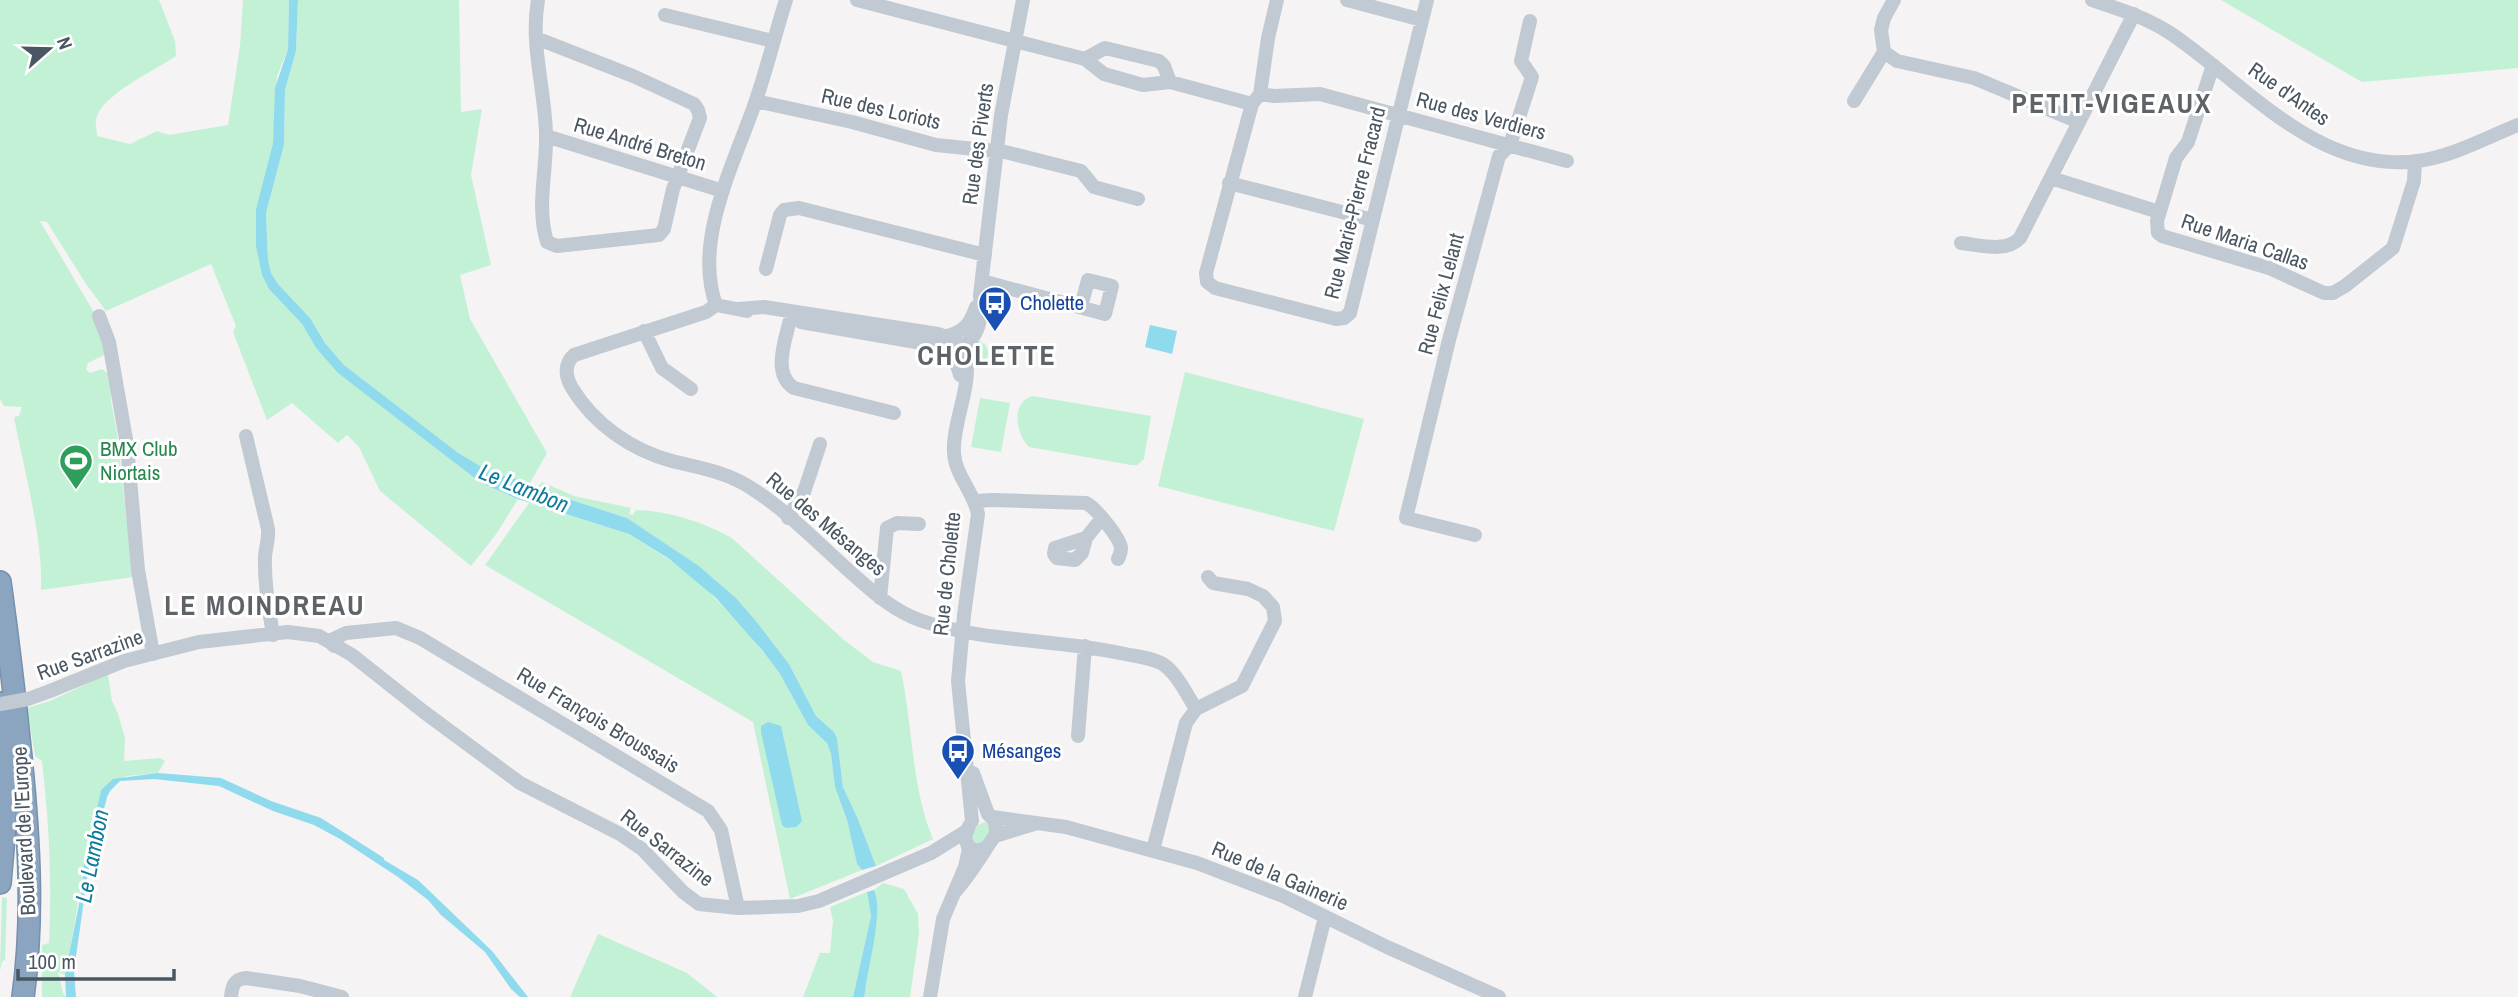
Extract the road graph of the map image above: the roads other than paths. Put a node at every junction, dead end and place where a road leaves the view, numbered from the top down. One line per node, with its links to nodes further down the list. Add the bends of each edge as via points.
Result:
1 (538, 0): 14 (street)
2 (786, 0): 16 (street)
3 (857, 0): 15 (street, Rue des Verdiers)
4 (1023, 0): 15 (street, Rue des Piverts)
5 (1277, 0): 21 (street, Rue Marie-Pierre Fracard)
6 (1347, 0): 12 (street)
7 (1427, 0): 12 (street, Rue Marie-Pierre Fracard)
8 (1894, 0): 17 (street, via 1881,30)
9 (2092, 0): 10 (street, Rue d'Antes)
10 (2134, 14): 19 (street, Rue d'Antes); 25 (street)
11 (665, 15): 16 (street)
12 (1422, 20): 24 (street, Rue Marie-Pierre Fracard)
13 (1530, 21): 28 (street, Rue Felix Lelant, via 1521,61 1532,77)
14 (536, 38): 27 (street); 32 (street, via 694,104 699,118)
15 (1015, 40): 18 (street, Rue des Verdiers); 29 (street, Rue des Piverts)
16 (773, 41): 22 (street)
17 (1884, 52): 23 (street); 25 (street, via 1897,61 1974,78)
18 (1084, 59): 20 (street, Rue des Verdiers, via 1104,74 1143,85); 20 (street, via 1105,48 1159,61)
19 (2213, 65): 31 (street, Rue d'Antes, via 2276,115 2323,144 2361,159); 37 (street, Rue Maria Callas)
20 (1170, 82): 21 (street, Rue des Verdiers)
21 (1256, 99): 24 (street, Rue des Verdiers, via 1320,94); 34 (street, Rue Marie-Pierre Fracard)
22 (756, 101): 29 (street, Rue des Loriots, via 936,145); 35 (street)
23 (1854, 101)
24 (1398, 115): 28 (street, Rue des Verdiers); 38 (street, Rue Marie-Pierre Fracard)
25 (2079, 122): 33 (street)
26 (2518, 125): 31 (street, Rue d'Antes, via 2460,150)
27 (546, 136): 32 (street, Rue André Breton); 32 (street, via 541,194 545,235 552,246 659,235)
28 (1510, 145): 30 (street, Rue des Verdiers); 58 (street, Rue Felix Lelant, via 1499,156 1406,517)
29 (997, 152): 36 (street, Rue des Loriots, via 1081,171 1094,187); 40 (street, Rue des Piverts)
30 (1567, 161)
31 (2415, 161): 37 (street, Rue Maria Callas, via 2414,181 2393,248 2333,293 2162,236 2157,228)
32 (677, 177): 35 (street, Rue André Breton)
33 (2050, 178): 37 (street); 39 (street, via 2015,243 2004,247)
34 (1229, 183): 38 (street); 38 (street, Rue Marie-Pierre Fracard, via 1206,273 1215,288 1229,292 1344,318 1350,313)
35 (723, 191): 43 (street, via 711,244 710,284)
36 (1138, 198)
37 (2160, 212)
38 (1373, 220)
39 (1961, 243)
40 (985, 256): 41 (street, via 791,208 779,215); 42 (street, Rue des Piverts)
41 (766, 269)
42 (981, 288): 44 (street); 49 (street, Rue des Piverts, via 971,320)
43 (716, 305): 45 (street); 48 (street, Rue des Mésanges)
44 (1081, 307)
45 (739, 309): 47 (street); 49 (street, via 764,307 894,325)
46 (99, 316): 68 (street, via 127,445 138,570)
47 (790, 320): 49 (street, via 939,346); 51 (street, via 781,366 789,384)
48 (644, 331): 50 (street, via 662,368); 55 (street, Rue des Mésanges, via 584,350 568,360 567,375 579,399 627,442 670,461 722,473 751,488)
49 (956, 343): 54 (street, Rue de Cholette, via 961,373 955,461)
50 (691, 389)
51 (894, 413)
52 (246, 436): 65 (street, via 268,529 266,583)
53 (820, 444): 55 (street, via 799,504)
54 (975, 501): 56 (street, via 1086,503); 64 (street, Rue de Cholette, via 977,526)
55 (788, 517): 63 (street, Rue des Mésanges)
56 (1102, 518): 59 (street); 60 (street, via 1121,547)
57 (919, 524): 63 (street, via 897,523 887,528)
58 (1475, 535)
59 (1086, 538)
60 (1118, 559)
61 (1208, 577): 72 (street, via 1213,583 1263,596 1273,607 1275,621 1242,686)
62 (0, 582): 69 (highway, Boulevard de l'Europe)
63 (880, 597): 64 (street, Rue des Mésanges, via 919,620)
64 (962, 632): 66 (street, Rue des Mésanges); 74 (street, Rue de Cholette, via 958,681)
65 (275, 635): 67 (street, Rue Sarrazine); 68 (street, Rue Sarrazine, via 199,642)
66 (1084, 646): 72 (street, Rue des Mésanges, via 1160,662); 73 (street)
67 (336, 649): 82 (street, Rue Sarrazine, via 520,783 642,849 699,904); 82 (street, Rue François Broussais, via 373,631 396,628 420,638 708,811 721,830)
68 (153, 654): 71 (street, Rue Sarrazine, bridge, via 109,666 28,699)
69 (12, 666): 86 (highway, Boulevard de l'Europe, via 28,829 29,926); 87 (highway, via 37,841)
70 (0, 687): 85 (highway, Boulevard de l'Europe, via 16,870)
71 (0, 704): 80 (highway, via 5,825)
72 (1196, 709): 79 (street, via 1184,731)
73 (1078, 736)
74 (965, 747): 75 (street, Rue de Cholette); 77 (street, Rue de Cholette)
75 (990, 815): 76 (street, Rue de la Gainerie); 77 (street, Rue Sarrazine, via 977,816); 78 (street, Rue de Cholette, via 997,825)
76 (1035, 824): 78 (street, Rue de la Gainerie); 79 (street, Rue de la Gainerie, via 1066,827)
77 (968, 837): 78 (street, Rue de la Gainerie, via 977,850); 81 (street, Rue de Cholette); 82 (street, Rue Sarrazine, via 819,901)
78 (990, 842): 81 (street, Rue de Cholette)
79 (1153, 850): 83 (street, Rue de la Gainerie, via 1283,896)
80 (0, 883)
81 (954, 893): 90 (street, Rue de Cholette, via 943,919)
82 (738, 908)
83 (1325, 918): 91 (street); 92 (street, Rue de la Gainerie)
84 (319, 994): 88 (street, via 246,978 238,979); 89 (street)
85 (9, 997)
86 (23, 997)
87 (37, 997)
88 (231, 997)
89 (342, 997)
90 (930, 997)
91 (1305, 997)
92 (1499, 997)

